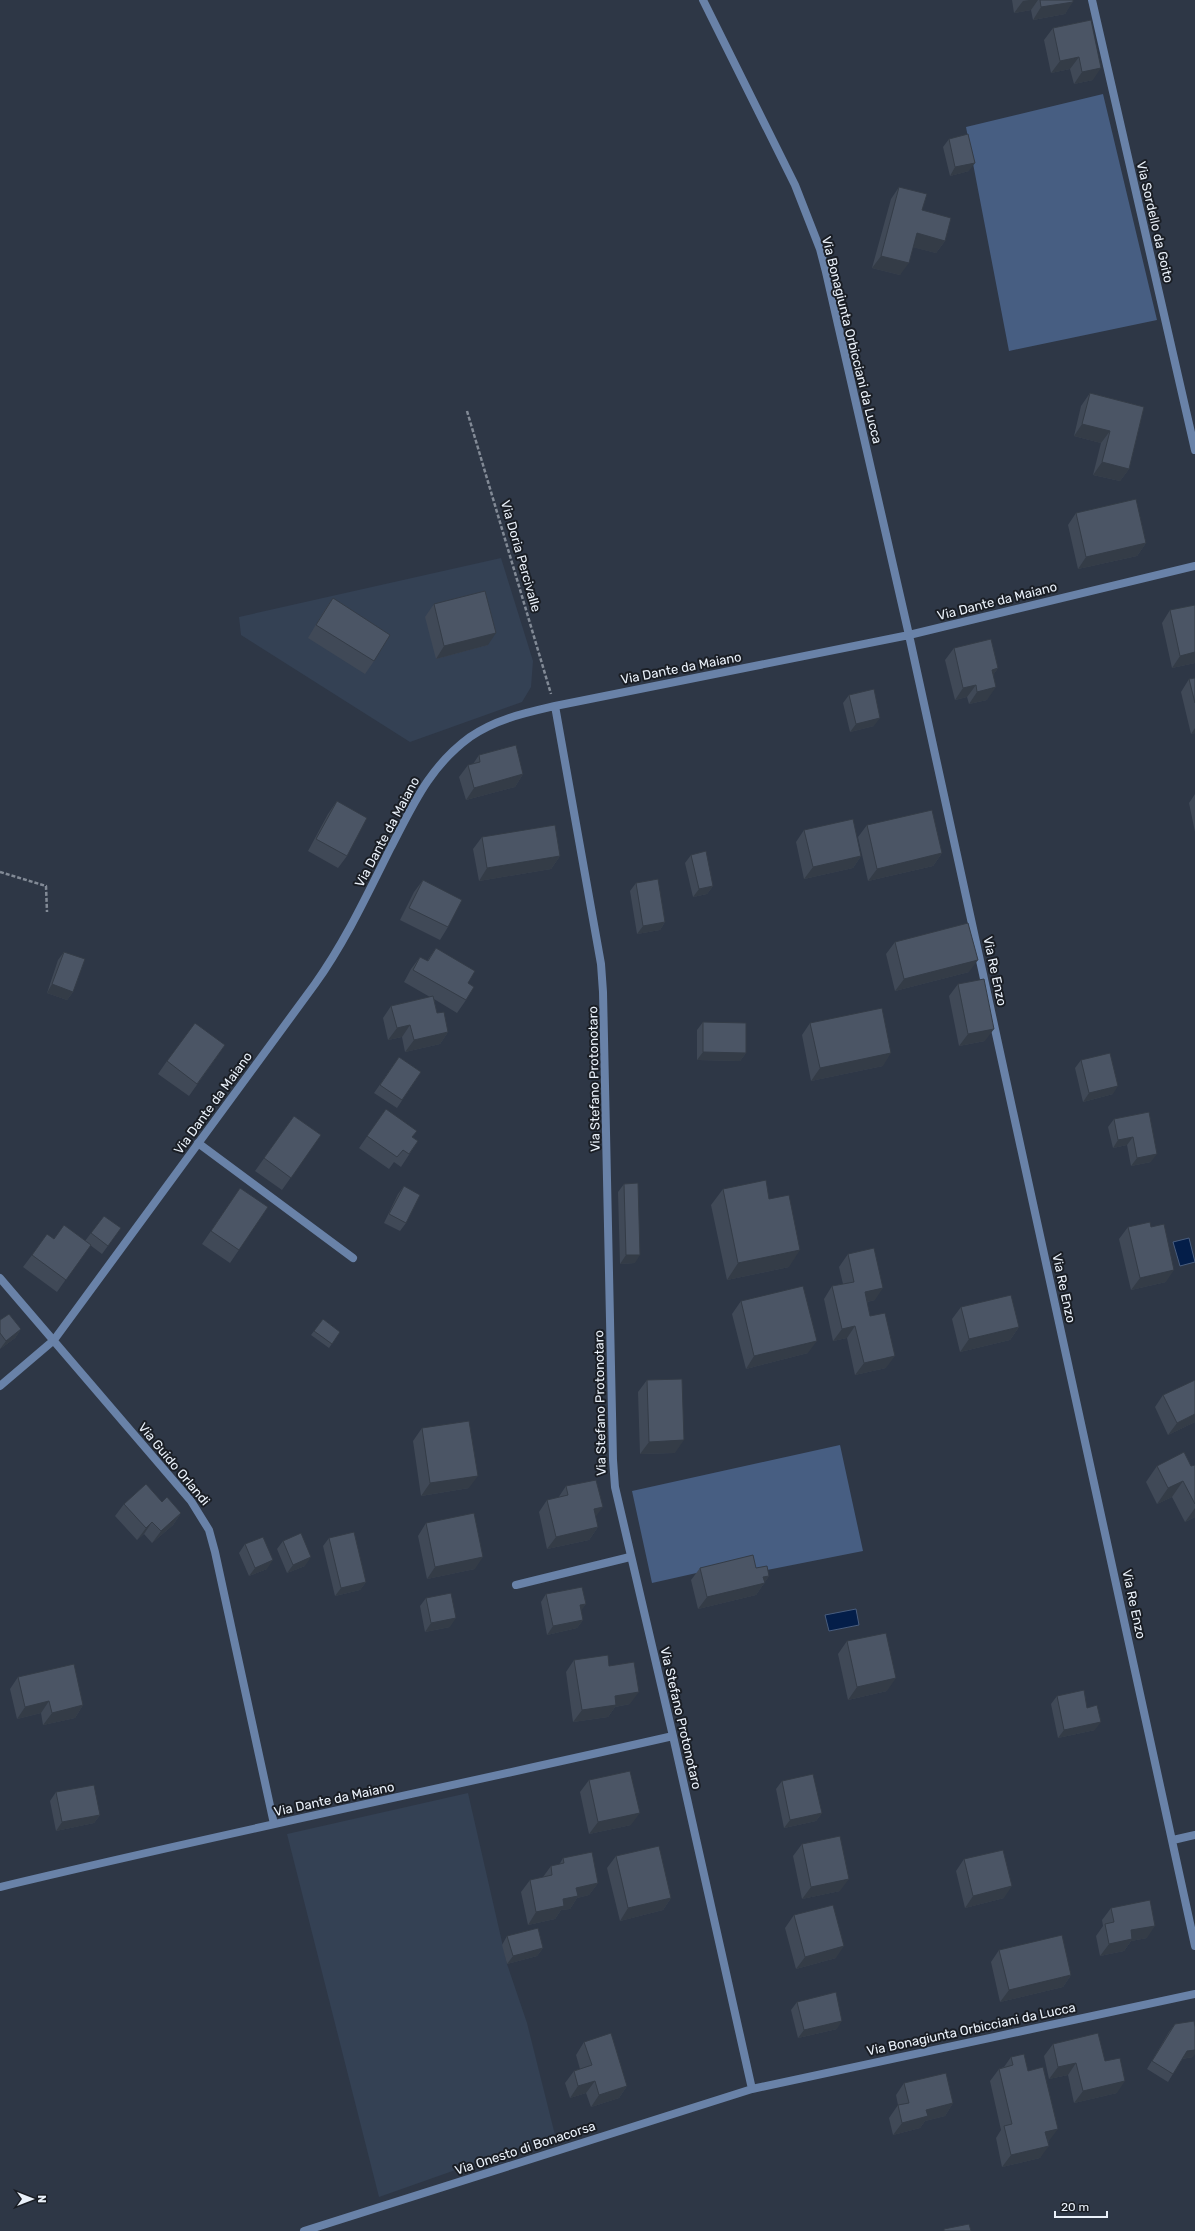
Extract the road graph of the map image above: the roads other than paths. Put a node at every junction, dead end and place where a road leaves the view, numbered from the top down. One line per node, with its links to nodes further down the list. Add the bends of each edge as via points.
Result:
1 (703, 0): 5 (street, Via Bonagiunta Orbicciani da Lucca, via 795,185 820,249)
2 (1092, 0): 3 (street, Via Sordello da Goito)
3 (1195, 450)
4 (1195, 566): 5 (street, Via Dante da Maiano)
5 (909, 634): 6 (street, Via Dante da Maiano); 17 (street, Via Re Enzo)
6 (555, 706): 7 (street, Via Dante da Maiano, via 501,721 471,736 440,763 422,786 332,961); 12 (street, Via Stefano Protonotaro, via 603,992 613,1460 617,1498)
7 (198, 1143): 8 (street); 10 (street, Via Dante da Maiano)
8 (353, 1258)
9 (0, 1278): 10 (street, Via Guido Orlandi)
10 (54, 1340): 11 (street, Via Dante da Maiano); 15 (street, Via Guido Orlandi, via 192,1501 209,1530)
11 (0, 1386)
12 (630, 1557): 13 (street); 14 (street, Via Stefano Protonotaro)
13 (516, 1585)
14 (673, 1736): 15 (street, Via Dante da Maiano); 21 (street, Via Stefano Protonotaro)
15 (274, 1824): 18 (street, Via Dante da Maiano)
16 (1195, 1835): 17 (street)
17 (1173, 1840): 19 (street, Via Re Enzo)
18 (0, 1887)
19 (1195, 1946)
20 (1195, 1994): 21 (street, Via Bonagiunta Orbicciani da Lucca)
21 (752, 2089): 22 (street, Via Onesto di Bonacorsa)
22 (304, 2231)

